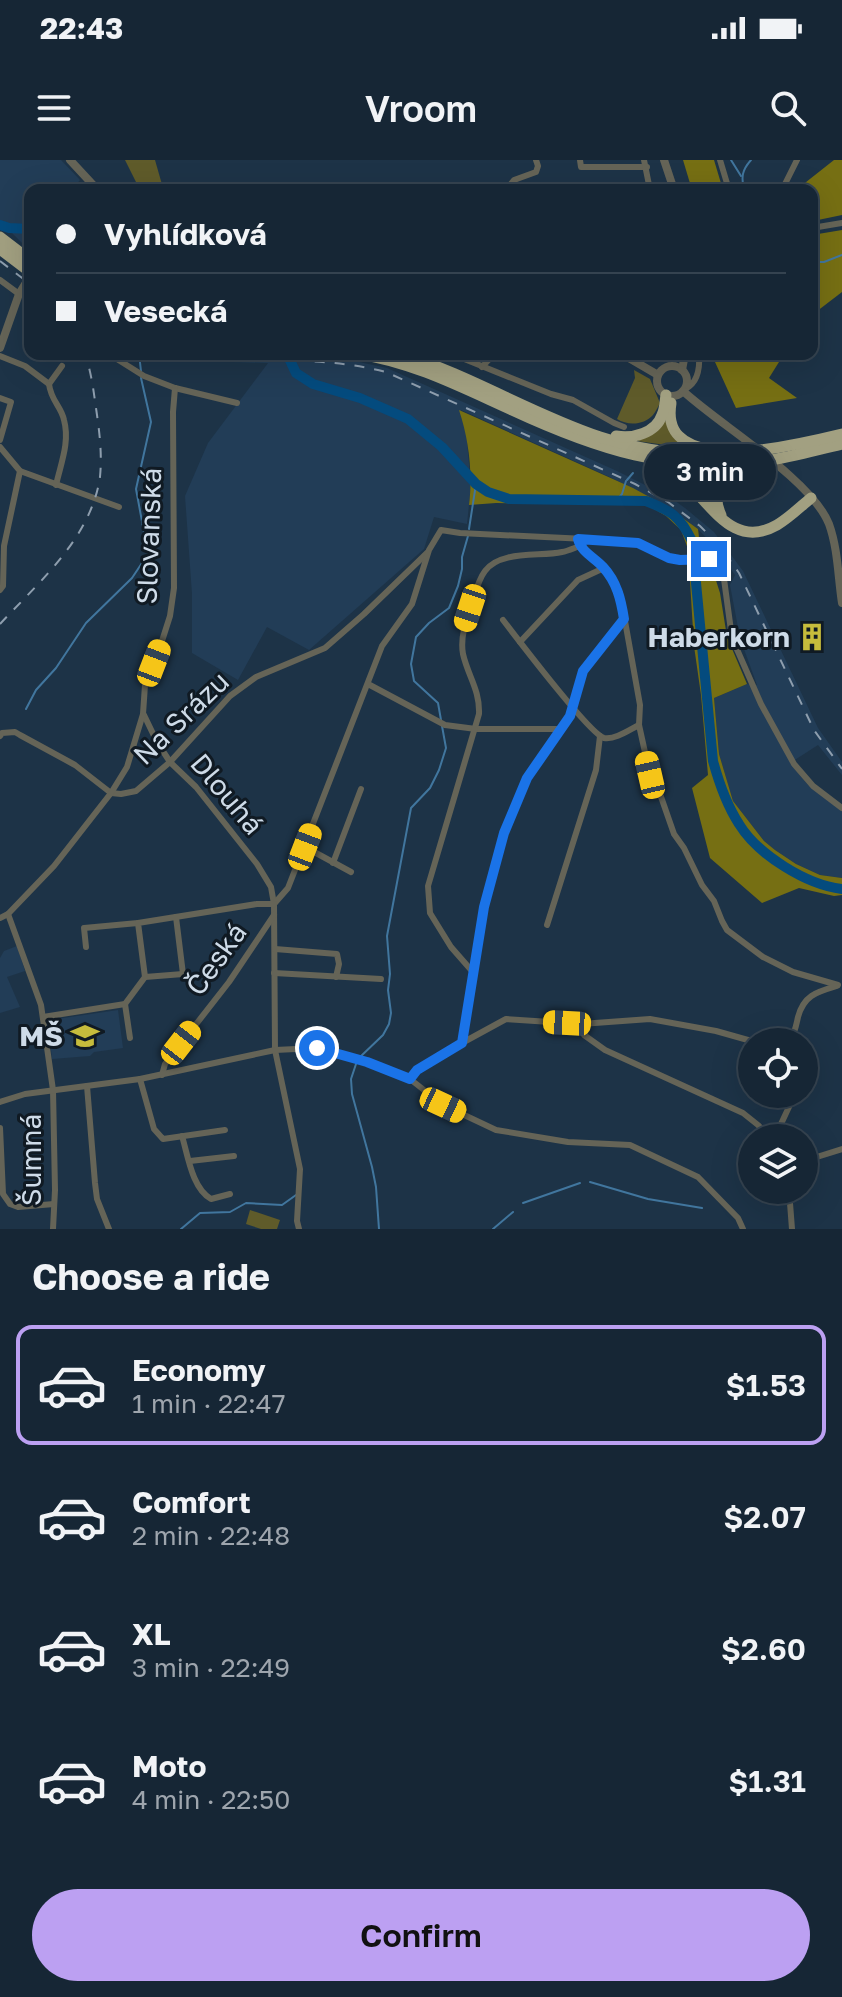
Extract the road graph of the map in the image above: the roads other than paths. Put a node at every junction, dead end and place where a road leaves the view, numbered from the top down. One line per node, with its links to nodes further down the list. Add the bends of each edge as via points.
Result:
1 (70, 160): 8 (street)
2 (536, 160): 9 (street, via 536,172)
3 (580, 160): 7 (street, via 581,167)
4 (664, 160): 11 (street)
5 (720, 160): 12 (street)
6 (797, 160): 13 (street)
7 (646, 164): 10 (street)
8 (91, 184)
9 (511, 184)
10 (649, 184)
11 (672, 184)
12 (727, 184)
13 (785, 184)
14 (842, 223): 15 (street)
15 (818, 227)
16 (0, 237): 18 (highway)
17 (0, 249): 19 (highway)
18 (24, 255)
19 (24, 269)
20 (0, 280): 22 (street)
21 (24, 285): 22 (street)
22 (19, 294): 23 (street)
23 (0, 348)
24 (0, 356): 37 (street)
25 (119, 360): 38 (street)
26 (383, 360): 46 (highway, via 415,368)
27 (419, 360): 42 (highway)
28 (466, 360): 34 (street)
29 (488, 360): 34 (street)
30 (632, 360): 36 (street)
31 (681, 360): 35 (street)
32 (699, 360): 39 (street, via 695,380)
33 (62, 366): 37 (street)
34 (482, 367): 43 (street, via 573,400)
35 (678, 368): 36 (street, via 664,368); 39 (street, via 687,379)
36 (658, 375): 39 (street, via 662,392)
37 (49, 384): 52 (street, via 64,417 67,440)
38 (175, 388): 41 (street); 68 (street, Slovanská, via 174,588 166,629 145,685)
39 (676, 393): 42 (highway, via 658,422 633,437 609,435); 50 (highway, via 670,420 679,437); 53 (street)
40 (0, 398): 45 (street, via 11,402)
41 (237, 403)
42 (541, 413): 50 (highway, via 598,436)
43 (624, 427)
44 (842, 434): 49 (highway)
45 (0, 440)
46 (586, 442): 50 (highway, via 659,461); 55 (highway, via 680,477)
47 (842, 444): 49 (highway)
48 (0, 447): 51 (street)
49 (800, 449): 50 (highway, via 763,461); 50 (highway, via 755,452)
50 (734, 463): 55 (highway, via 716,497)
51 (20, 471): 52 (street); 57 (street)
52 (56, 485): 54 (street)
53 (811, 498): 55 (highway, via 760,532); 60 (street, via 830,526)
54 (119, 507)
55 (725, 522)
56 (579, 543): 58 (street, Na Srázu, via 441,530); 59 (street); 70 (street, via 562,552 514,556 486,569 464,627 462,652 479,700); 77 (street, via 628,541 669,558 707,559 719,566 732,638 761,704 794,764)
57 (2, 550): 61 (street)
58 (429, 550): 66 (street, Česká, via 412,604 382,646); 74 (street, Na Srázu, via 325,648 264,673 230,696)
59 (604, 568): 63 (street, via 620,593); 65 (street, via 578,580)
60 (840, 576): 62 (street)
61 (0, 590)
62 (842, 603)
63 (624, 619): 67 (street, via 583,671); 69 (street)
64 (503, 620): 65 (street)
65 (520, 642): 67 (street)
66 (368, 684): 70 (street, via 442,724); 78 (street, Česká)
67 (573, 708): 71 (street); 73 (street)
68 (143, 714): 74 (street, Dlouhá); 76 (street, Slovanská, via 127,767)
69 (639, 725): 73 (street); 95 (street, via 650,775 674,834 727,930 778,965)
70 (476, 729): 71 (street); 90 (street, via 428,886 430,913)
71 (560, 729): 90 (street, via 527,778 504,833)
72 (0, 736): 76 (street, via 11,732 75,765)
73 (600, 736): 87 (street, via 596,770)
74 (170, 762): 76 (street, Na Srázu, via 136,791); 81 (street, Dlouhá, via 257,864)
75 (361, 789): 79 (street)
76 (111, 793): 82 (street, Slovanská)
77 (842, 808)
78 (305, 847): 79 (street); 81 (street, Česká, via 288,888)
79 (333, 863): 80 (street)
80 (351, 872)
81 (274, 904): 83 (street, Česká); 84 (street)
82 (8, 914): 85 (street, Slovanská); 97 (street, Šumná)
83 (274, 914): 89 (street); 104 (street, Česká)
84 (176, 917): 86 (street); 92 (street, via 183,974)
85 (0, 918)
86 (138, 923): 88 (street, via 84,928); 92 (street)
87 (547, 925)
88 (86, 947)
89 (275, 949): 91 (street); 93 (street, via 337,954)
90 (472, 971): 102 (street)
91 (274, 973): 93 (street); 103 (street)
92 (145, 977): 96 (street)
93 (336, 977): 94 (street)
94 (381, 979)
95 (840, 985): 99 (street, via 807,999)
96 (125, 1004): 97 (street); 101 (street)
97 (43, 1017): 108 (street, Šumná)
98 (581, 1024): 100 (street, via 650,1019); 102 (street, via 506,1019); 110 (street, via 584,1035 605,1050)
99 (796, 1028)
100 (738, 1037)
101 (130, 1038)
102 (462, 1043): 106 (street)
103 (275, 1050): 104 (street); 106 (street, via 317,1048); 123 (street, via 300,1169)
104 (162, 1075): 105 (street)
105 (140, 1079): 107 (street); 113 (street, via 154,1129 163,1139)
106 (410, 1079): 124 (street, via 443,1105 496,1130 630,1145 698,1177)
107 (87, 1086): 108 (street); 122 (street, via 97,1199)
108 (53, 1090): 109 (street); 119 (street, Šumná)
109 (0, 1102)
110 (757, 1124)
111 (0, 1128): 119 (street, via 3,1194 10,1204)
112 (225, 1130): 113 (street)
113 (182, 1136): 117 (street)
114 (842, 1149): 116 (street)
115 (234, 1156): 117 (street)
116 (818, 1157)
117 (190, 1161): 118 (street, via 204,1195 211,1199)
118 (230, 1194)
119 (54, 1204): 121 (street, Šumná)
120 (790, 1204): 125 (street)
121 (53, 1229)
122 (109, 1229)
123 (299, 1229)
124 (743, 1229)
125 (792, 1229)

